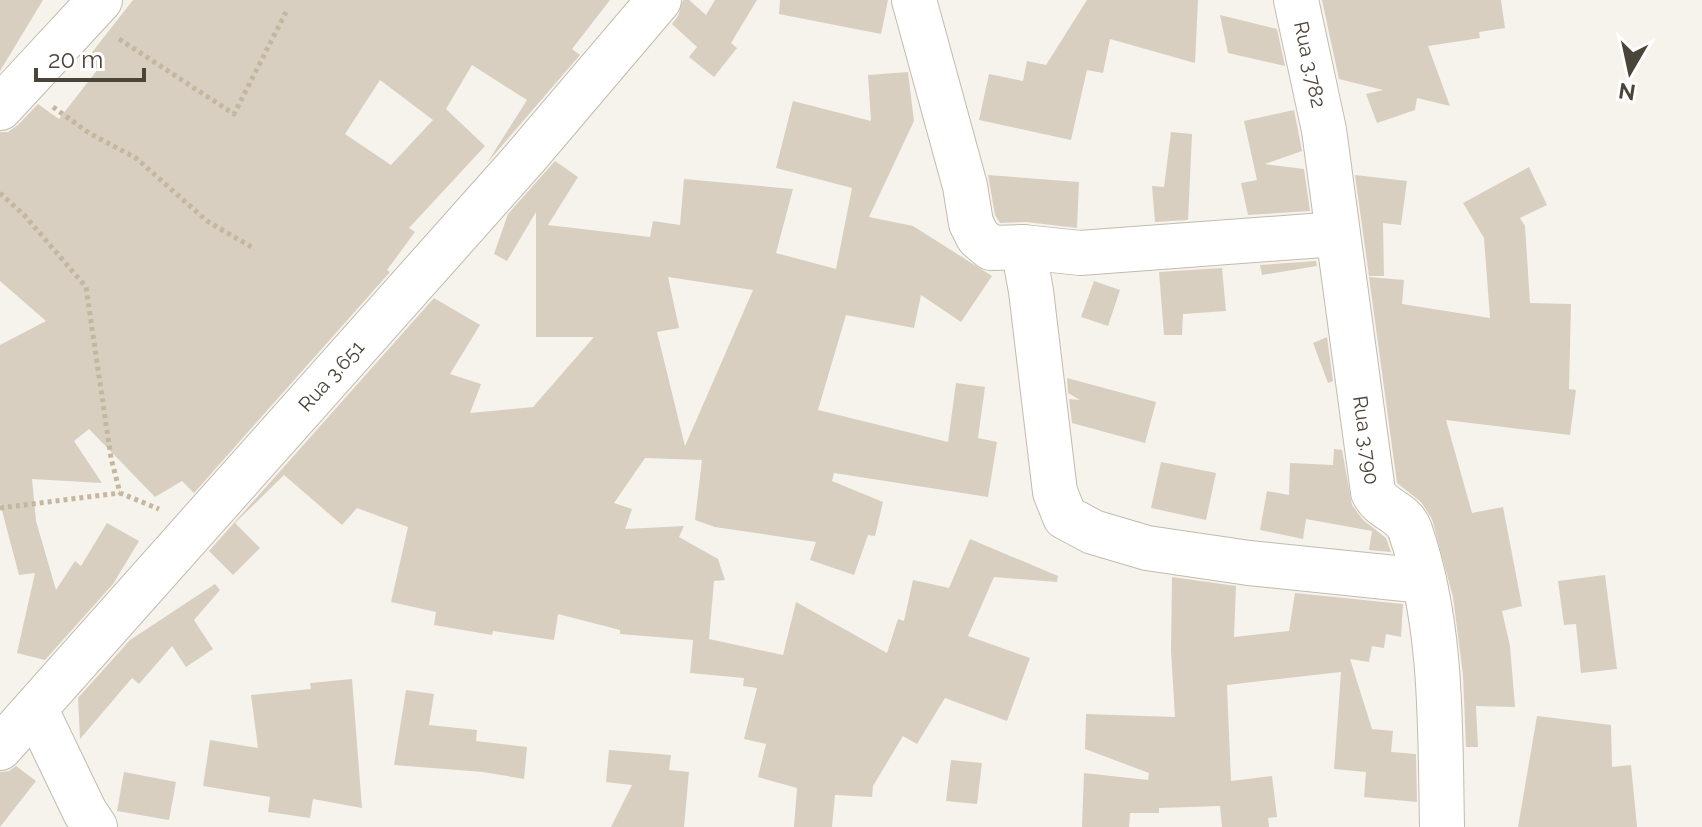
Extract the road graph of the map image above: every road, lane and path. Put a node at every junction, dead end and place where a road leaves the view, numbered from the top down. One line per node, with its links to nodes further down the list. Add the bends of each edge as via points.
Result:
1 (914, 0): 10 (street, via 971,223 991,248)
2 (1296, 0): 7 (street, Rua 3.782)
3 (642, 5): 14 (street, Rua 3.651, via 524,159)
4 (93, 7): 5 (path, via 125,44 234,114); 6 (street)
5 (286, 12)
6 (10, 95): 11 (path, via 136,158 207,221)
7 (1324, 130): 9 (street, Rua 3.790)
8 (0, 193): 12 (path, via 86,287)
9 (1337, 234): 10 (street, via 1080,253); 15 (street, Rua 3.790, via 1373,492 1409,526)
10 (1023, 247): 15 (street, via 1055,492 1065,517 1093,532 1147,548)
11 (255, 249)
12 (120, 493): 13 (path); 14 (path)
13 (0, 508)
14 (194, 528): 16 (street, Rua 3.651)
15 (1424, 581): 19 (street, Rua 3.790, via 1435,639)
16 (36, 710): 17 (street, Rua 3.651); 18 (street)
17 (0, 748)
18 (95, 827)
19 (1442, 827)

